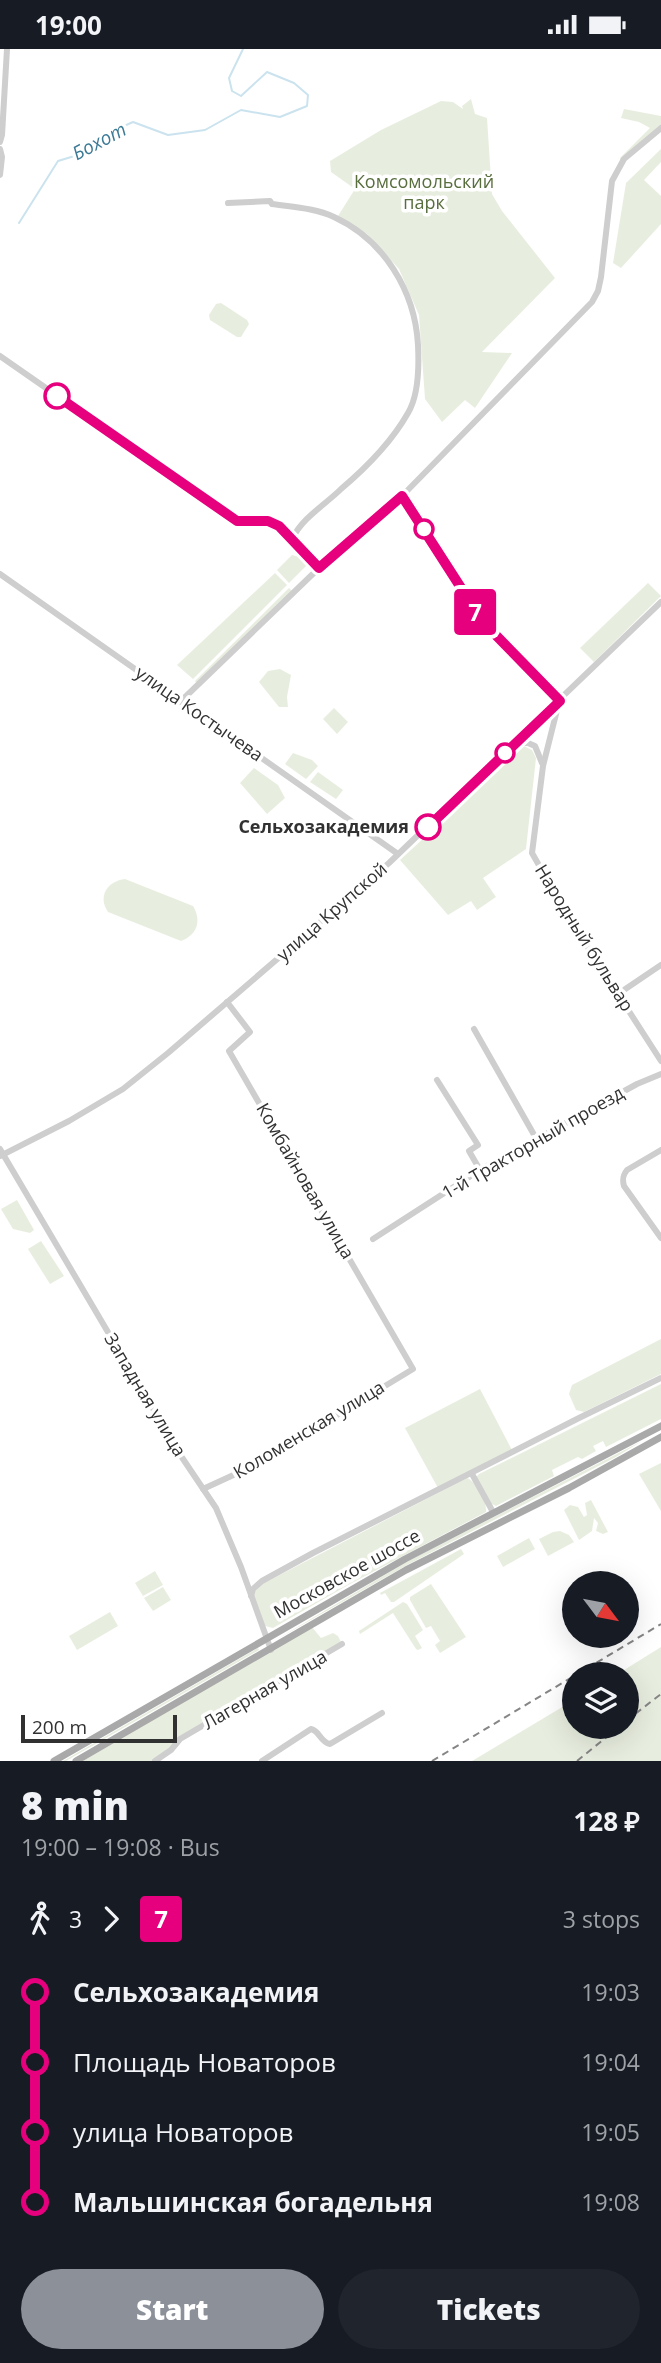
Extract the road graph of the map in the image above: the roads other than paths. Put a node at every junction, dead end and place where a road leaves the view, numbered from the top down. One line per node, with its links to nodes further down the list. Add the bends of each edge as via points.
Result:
1 (7, 49): 3 (street)
2 (661, 128): 8 (street, via 624,159 612,181 601,277 592,302)
3 (0, 142)
4 (0, 149): 5 (street)
5 (0, 175)
6 (228, 203): 9 (street, via 270,201 323,213 346,224 395,270 416,320 418,368 410,411 372,461)
7 (0, 356): 9 (street, via 237,521 268,521)
8 (402, 496): 10 (street); 13 (street, via 483,622)
9 (293, 538): 10 (street)
10 (319, 568): 14 (street)
11 (0, 574): 14 (street, улица Костычева)
12 (661, 603): 13 (street, улица Крупской)
13 (560, 701): 15 (street, улица Крупской); 16 (street, Народный бульвар)
14 (180, 702): 19 (street, улица Костычева)
15 (540, 719): 16 (street, via 547,718); 17 (street, улица Крупской)
16 (552, 726): 18 (street, Народный бульвар)
17 (514, 743): 18 (street, via 535,746); 19 (street, улица Крупской)
18 (543, 766): 21 (street, Народный бульвар, via 532,853)
19 (398, 854): 22 (street, улица Крупской)
20 (661, 965): 21 (street)
21 (618, 993): 24 (street, Народный бульвар)
22 (227, 1002): 29 (street, улица Крупской, via 123,1090); 33 (street, Комбайновая улица, via 250,1032 229,1051)
23 (474, 1029): 27 (street)
24 (661, 1061)
25 (661, 1074): 27 (street, 1-й Тракторный проезд)
26 (437, 1080): 30 (street, via 478,1145 469,1151)
27 (537, 1140): 30 (street, 1-й Тракторный проезд)
28 (661, 1150): 31 (street, via 623,1174 624,1185)
29 (1, 1153): 38 (street, Западная улица)
30 (480, 1170): 32 (street, 1-й Тракторный проезд)
31 (661, 1238)
32 (373, 1240)
33 (413, 1369): 38 (street, Коломенская улица, via 253,1466)
34 (661, 1378): 37 (street)
35 (661, 1426): 39 (main road, Московское шоссе)
36 (661, 1437): 43 (main road, Московское шоссе, via 407,1570)
37 (472, 1473): 39 (street); 40 (street, via 262,1581)
38 (203, 1489): 40 (street, Западная улица, via 221,1517)
39 (493, 1512): 41 (main road, Московское шоссе)
40 (250, 1597): 41 (street, Западная улица)
41 (266, 1638): 43 (street, Западная улица); 45 (main road, Московское шоссе)
42 (342, 1644): 47 (street, Лагерная улица, via 180,1739)
43 (271, 1650): 46 (main road, Московское шоссе)
44 (382, 1713): 48 (street, via 330,1744 311,1729)
45 (54, 1761)
46 (76, 1761)
47 (155, 1761)
48 (262, 1761)

